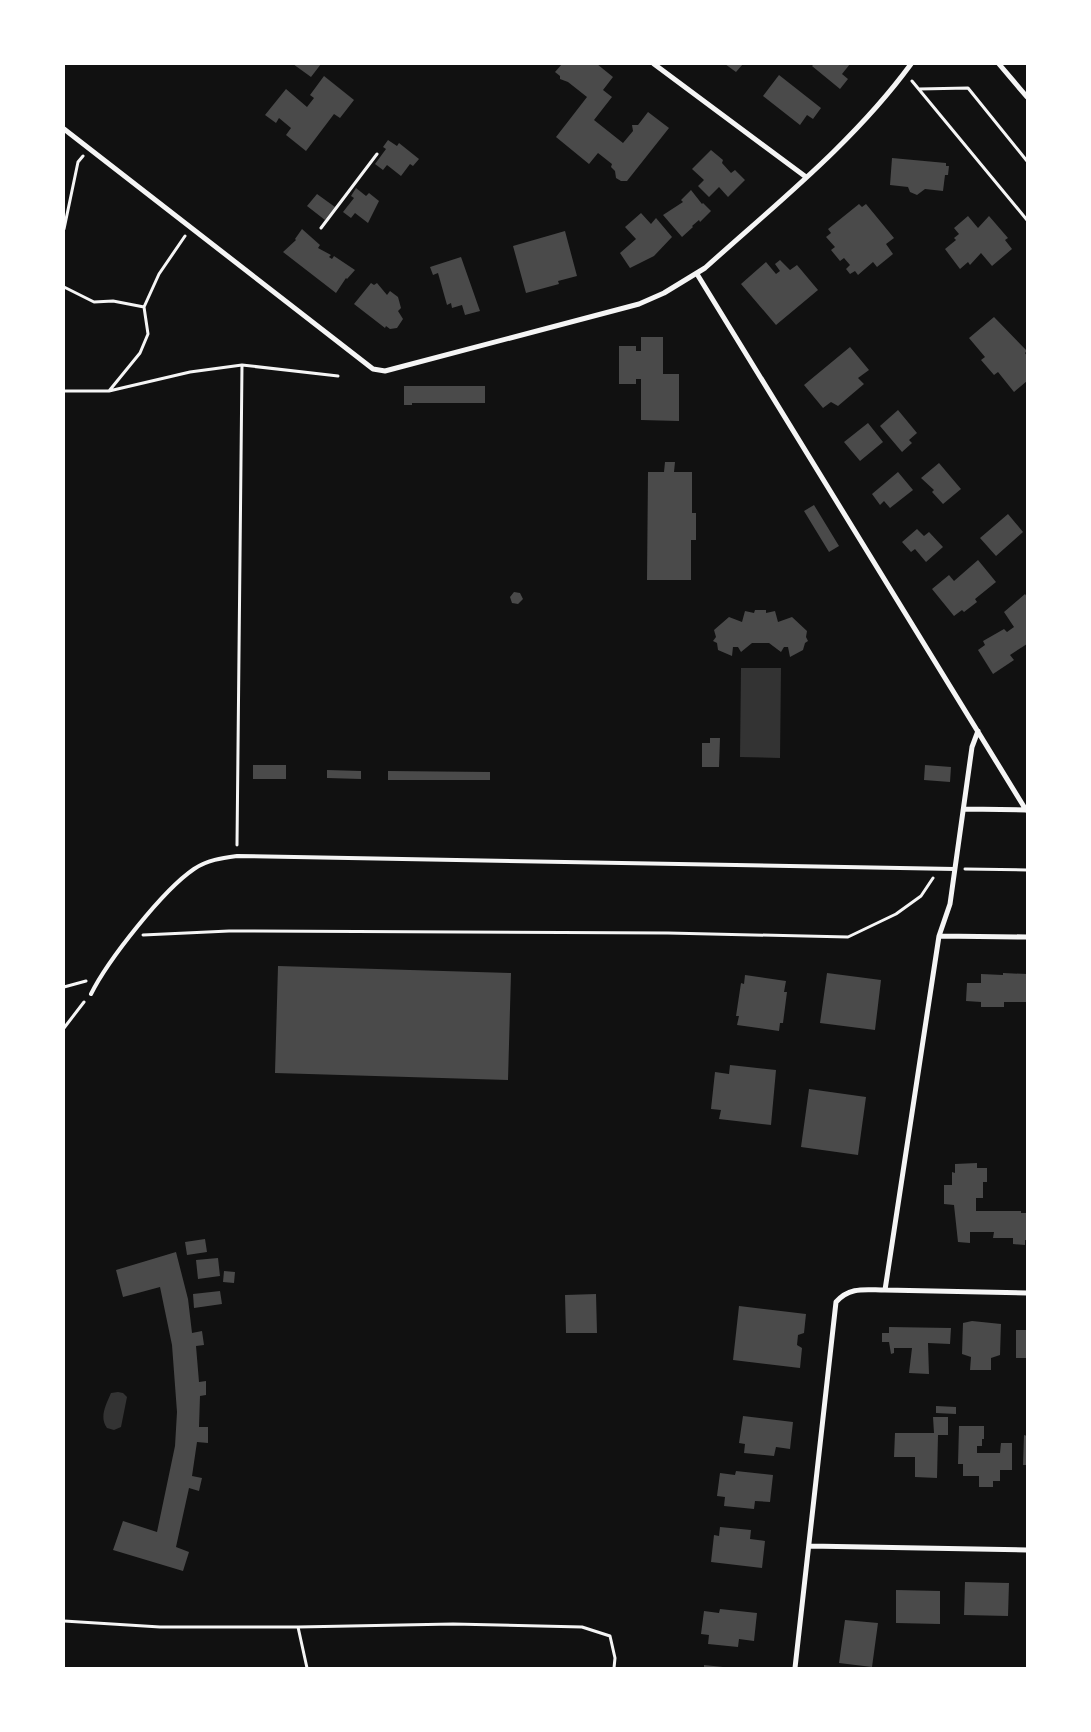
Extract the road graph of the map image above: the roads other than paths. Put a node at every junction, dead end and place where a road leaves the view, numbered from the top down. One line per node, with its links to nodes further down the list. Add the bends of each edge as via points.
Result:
1 (654, 64): 6 (street)
2 (911, 64): 6 (street, via 854,130)
3 (999, 64): 4 (street)
4 (1027, 97)
5 (64, 129): 7 (street, via 373,369 385,371 639,304)
6 (806, 177): 7 (street)
7 (697, 274): 8 (street)
8 (978, 731): 9 (street, via 972,747); 10 (street)
9 (965, 809): 10 (street); 11 (street)
10 (1027, 810)
11 (955, 869): 12 (street, via 950,904); 14 (lane, via 237,856 213,859 194,869 160,902 99,978)
12 (939, 936): 13 (street); 15 (street)
13 (1027, 937)
14 (90, 994)
15 (885, 1290): 16 (street); 17 (street, via 853,1290 836,1302)
16 (1027, 1292)
17 (809, 1546): 18 (street); 19 (street)
18 (1027, 1550)
19 (795, 1668)

